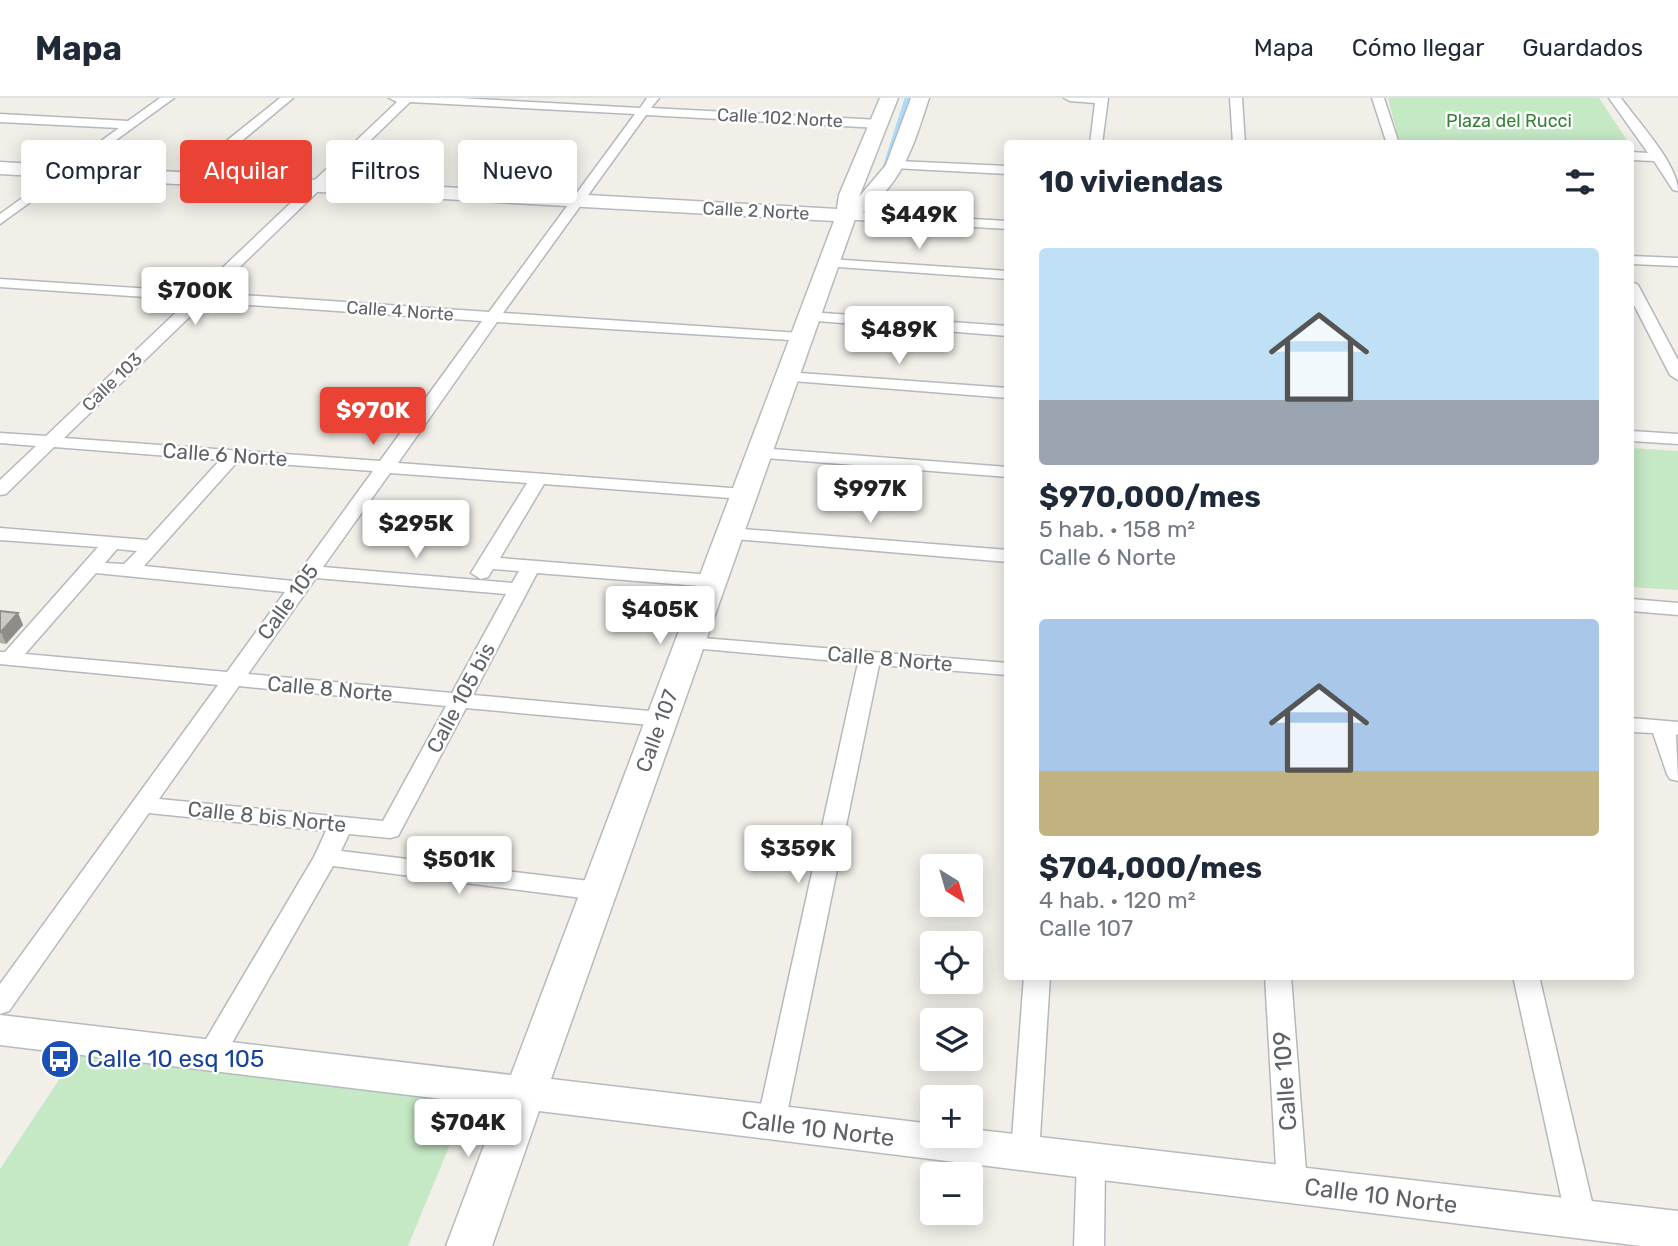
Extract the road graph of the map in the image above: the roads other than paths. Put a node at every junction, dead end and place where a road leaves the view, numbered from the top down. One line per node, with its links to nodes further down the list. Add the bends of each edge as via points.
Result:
1 (168, 98): 16 (street)
2 (287, 98): 18 (street)
3 (387, 98): 11 (street, Calle 102 Norte)
4 (653, 98): 13 (street, Calle 105)
5 (889, 98): 15 (street, Calle 107)
6 (920, 98): 24 (street)
7 (1070, 98): 12 (street)
8 (1237, 98): 20 (street)
9 (1378, 98): 21 (street)
10 (1615, 98): 23 (street)
11 (408, 99): 13 (street, Calle 102 Norte); 29 (street, Calle 103)
12 (1102, 99): 19 (street)
13 (645, 111): 15 (street, Calle 102 Norte); 32 (street, Calle 105)
14 (0, 118): 16 (street)
15 (879, 124): 36 (street, Calle 107, via 849,195)
16 (131, 125): 17 (street)
17 (111, 140)
18 (236, 140)
19 (1097, 140)
20 (1239, 140)
21 (1392, 140)
22 (1634, 156): 23 (street)
23 (1659, 158): 30 (street)
24 (897, 165): 27 (street); 36 (street, via 875,196)
25 (0, 168): 26 (street, Calle 2 Norte)
26 (21, 169)
27 (1004, 170)
28 (312, 186): 29 (street, Calle 2 Norte)
29 (315, 186): 31 (street, Calle 2 Norte); 45 (street, Calle 103)
30 (1678, 187)
31 (458, 194)
32 (577, 200)
33 (577, 201): 36 (street, Calle 2 Norte)
34 (24, 203): 37 (street)
35 (575, 203): 46 (street, Calle 105)
36 (846, 216): 38 (street, Calle 2 Norte); 41 (street, Calle 107)
37 (0, 220)
38 (1004, 225)
39 (1634, 260): 40 (street)
40 (1678, 262)
41 (829, 263): 42 (street); 47 (street, Calle 107)
42 (1004, 275)
43 (0, 283): 45 (street, Calle 4 Norte)
44 (1634, 291): 49 (street)
45 (200, 297): 46 (street, Calle 4 Norte); 55 (street, Calle 103)
46 (493, 317): 47 (street, Calle 4 Norte); 58 (street, Calle 105)
47 (804, 328): 48 (street, Calle 4 Norte); 50 (street, Calle 107)
48 (1004, 331)
49 (1678, 375)
50 (786, 377): 51 (street); 56 (street, Calle 107)
51 (1004, 393)
52 (1634, 436): 54 (street)
53 (0, 438): 55 (street, Calle 6 Norte)
54 (1678, 439)
55 (50, 441): 57 (street, Calle 6 Norte); 61 (street, Calle 103)
56 (759, 453): 59 (street); 62 (street, Calle 107)
57 (234, 456): 58 (street, Calle 6 Norte); 66 (street)
58 (385, 467): 60 (street, Calle 6 Norte); 72 (street, Calle 105)
59 (1004, 472)
60 (538, 479): 62 (street, Calle 6 Norte); 68 (street)
61 (0, 489)
62 (744, 494): 64 (street, Calle 107)
63 (0, 534): 65 (street)
64 (729, 534): 67 (street); 73 (street, Calle 107)
65 (113, 542): 66 (street); 70 (street)
66 (151, 546): 71 (street)
67 (1004, 556)
68 (488, 563): 69 (street); 74 (street)
69 (531, 566): 73 (street); 75 (street, Calle 105 bis)
70 (90, 567): 71 (street); 80 (street)
71 (129, 571): 72 (street)
72 (305, 579): 74 (street); 82 (street, Calle 105)
73 (712, 581): 78 (street, Calle 107)
74 (474, 586): 75 (street)
75 (519, 589): 83 (street, Calle 105 bis)
76 (1634, 606): 77 (street)
77 (1678, 609)
78 (689, 643): 79 (street, Calle 8 Norte); 84 (street, Calle 107)
79 (870, 657): 81 (street, Calle 8 Norte); 100 (street)
80 (5, 658): 82 (street, Calle 8 Norte)
81 (1004, 669)
82 (232, 680): 83 (street, Calle 8 Norte); 88 (street, Calle 105)
83 (459, 701): 84 (street, Calle 8 Norte); 90 (street, Calle 105 bis)
84 (661, 719): 92 (street, Calle 107)
85 (1634, 725): 86 (street)
86 (1670, 728): 87 (street)
87 (1678, 774)
88 (143, 805): 89 (street, Calle 8 bis Norte); 96 (street, Calle 105)
89 (341, 825): 90 (street, Calle 8 bis Norte); 91 (street)
90 (390, 830)
91 (326, 857): 92 (street, Calle 8 bis Norte); 98 (street)
92 (598, 891): 99 (street, Calle 107)
93 (1037, 980): 101 (street)
94 (1278, 980): 103 (street, Calle 109)
95 (1527, 980): 104 (street)
96 (0, 1004)
97 (0, 1030): 98 (street, Calle 10 Norte)
98 (210, 1056): 99 (street, Calle 10 Norte)
99 (527, 1094): 100 (street, Calle 10 Norte); 106 (street, Calle 107)
100 (771, 1123): 101 (street, Calle 10 Norte)
101 (1025, 1153): 102 (street, Calle 10 Norte)
102 (1091, 1161): 103 (street, Calle 10 Norte); 107 (street)
103 (1292, 1185): 104 (street, Calle 10 Norte)
104 (1581, 1219): 105 (street, Calle 10 Norte)
105 (1678, 1231)
106 (470, 1246)
107 (1089, 1246)

